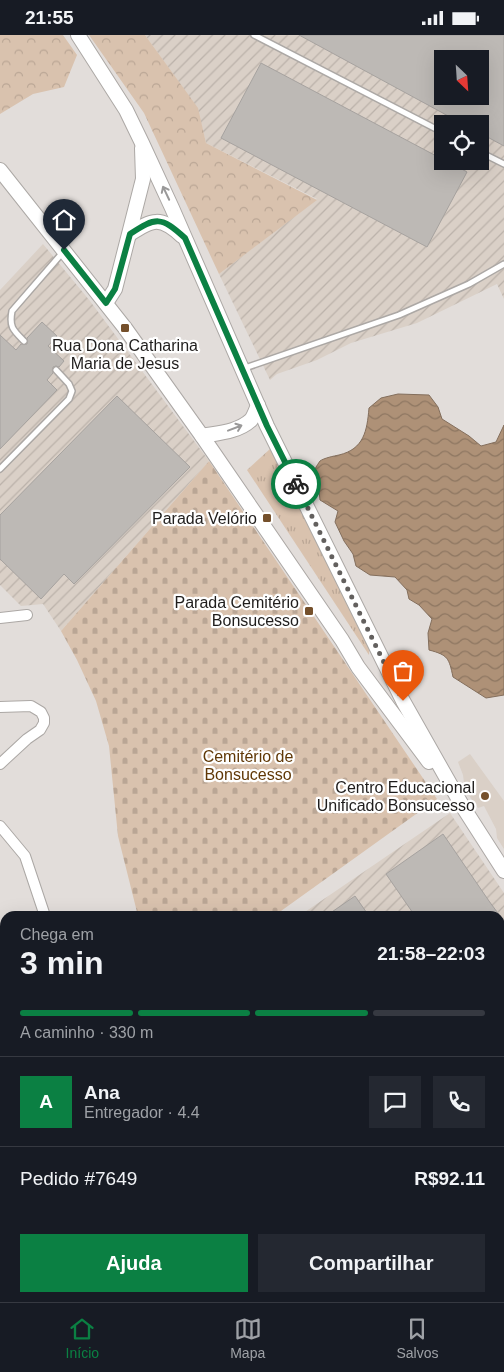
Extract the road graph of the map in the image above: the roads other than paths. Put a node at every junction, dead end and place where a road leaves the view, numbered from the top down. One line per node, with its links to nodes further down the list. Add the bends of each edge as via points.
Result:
1 (78, 35): 4 (main road, via 126,110)
2 (254, 35): 3 (lane)
3 (434, 128)
4 (142, 143): 8 (main road, via 143,179); 9 (main road, one-way to 4)
5 (489, 156): 6 (lane)
6 (504, 164)
7 (0, 170): 10 (main road)
8 (130, 234): 9 (main road, via 147,223 161,221); 12 (main road, via 115,289)
9 (185, 238): 14 (main road)
10 (64, 250): 12 (main road); 13 (lane, via 12,311 10,322)
11 (504, 264): 14 (lane, via 469,284 398,315)
12 (106, 303): 17 (main road)
13 (24, 341)
14 (242, 369): 16 (main road)
15 (56, 370): 18 (lane, via 69,384 72,391 69,399)
16 (258, 405): 17 (main road, one-way to 16, via 240,427 252,419); 23 (main road)
17 (202, 436): 21 (main road)
18 (0, 469)
19 (27, 615): 20 (street)
20 (0, 618)
21 (342, 640): 23 (main road); 25 (main road, via 358,667)
22 (0, 707): 24 (street, via 30,707 44,717 40,730)
23 (418, 728): 25 (main road)
24 (0, 764)
25 (463, 807): 27 (main road)
26 (0, 826): 28 (street, via 25,855)
27 (504, 871)
28 (43, 911)

